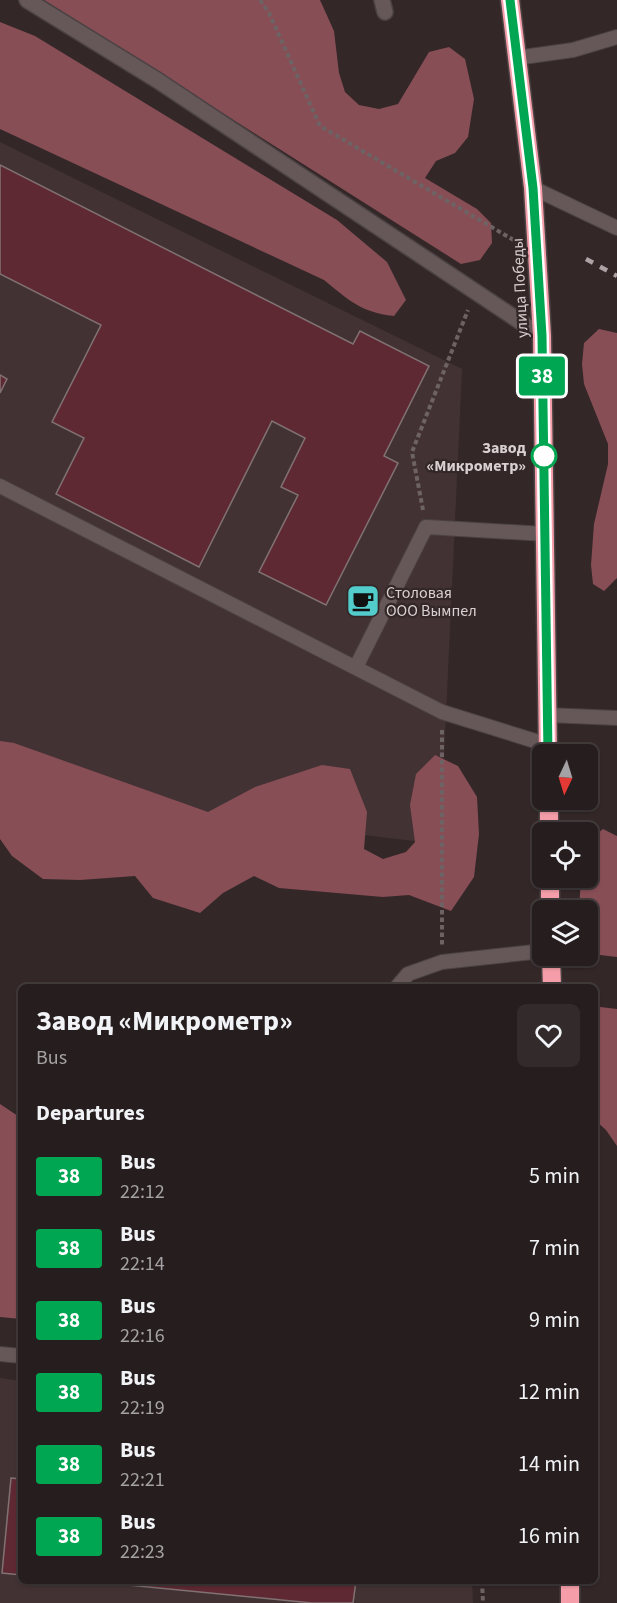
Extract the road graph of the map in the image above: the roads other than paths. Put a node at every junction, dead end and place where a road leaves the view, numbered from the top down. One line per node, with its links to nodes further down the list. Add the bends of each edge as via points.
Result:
1 (27, 0): 7 (street, via 157,80)
2 (510, 0): 4 (highway, улица Победы)
3 (617, 37): 4 (lane, via 573,50)
4 (516, 58): 5 (highway, улица Победы)
5 (533, 188): 6 (lane); 7 (highway, улица Победы)
6 (617, 228)
7 (542, 336): 9 (highway, улица Победы)
8 (0, 486): 10 (lane)
9 (545, 534): 10 (lane, via 426,527); 11 (highway, улица Победы)
10 (356, 667): 13 (lane, via 442,711)
11 (548, 715): 12 (lane); 14 (highway, улица Победы)
12 (617, 718)
13 (532, 744)
14 (548, 744)
15 (532, 952): 17 (lane, via 442,962 408,974)
16 (551, 966): 18 (highway)
17 (400, 984)
18 (552, 984)
19 (0, 1354): 20 (lane)
20 (18, 1356)
21 (570, 1584): 22 (highway)
22 (570, 1603)

